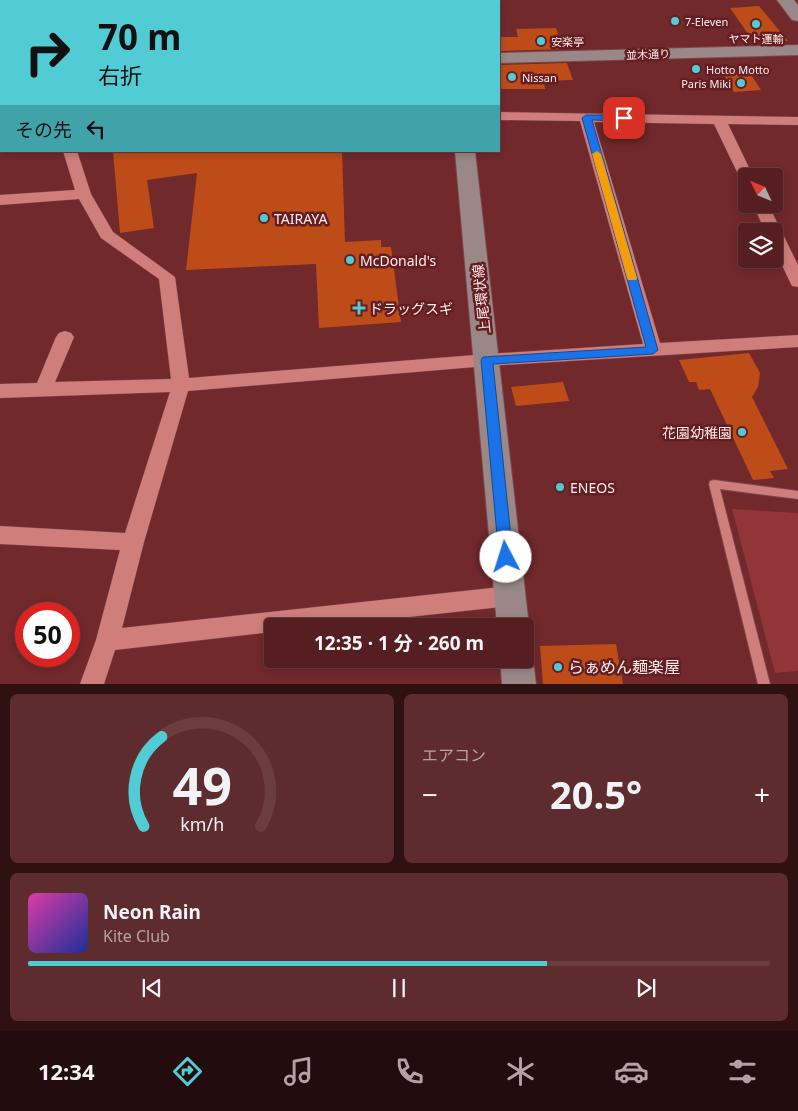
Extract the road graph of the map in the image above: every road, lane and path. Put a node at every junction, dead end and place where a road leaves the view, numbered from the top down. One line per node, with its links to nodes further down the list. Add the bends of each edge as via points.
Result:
1 (784, 0): 2 (main road)
2 (798, 16)
3 (798, 50): 4 (main road, 並木通り)
4 (500, 58)
5 (500, 116): 6 (street)
6 (586, 118): 7 (street); 18 (street)
7 (719, 119): 8 (street); 11 (street)
8 (798, 121)
9 (70, 152): 12 (street)
10 (465, 152): 19 (main road, 上尾環状線)
11 (742, 168)
12 (84, 194): 13 (street); 20 (street, via 107,235 167,277)
13 (1, 201)
14 (783, 252): 15 (street)
15 (798, 282)
16 (65, 337): 22 (street)
17 (798, 341): 18 (street)
18 (653, 350): 19 (street)
19 (487, 360): 20 (street); 26 (main road, 上尾環状線)
20 (181, 384): 22 (street); 25 (street)
21 (0, 390): 22 (street)
22 (43, 390)
23 (798, 494): 32 (lane, via 714,484)
24 (0, 535): 25 (street)
25 (134, 542): 28 (street)
26 (510, 596): 27 (main road, 上尾環状線); 28 (street)
27 (512, 618)
28 (107, 640): 30 (street)
29 (517, 668): 31 (main road)
30 (92, 684)
31 (519, 684)
32 (764, 684)

